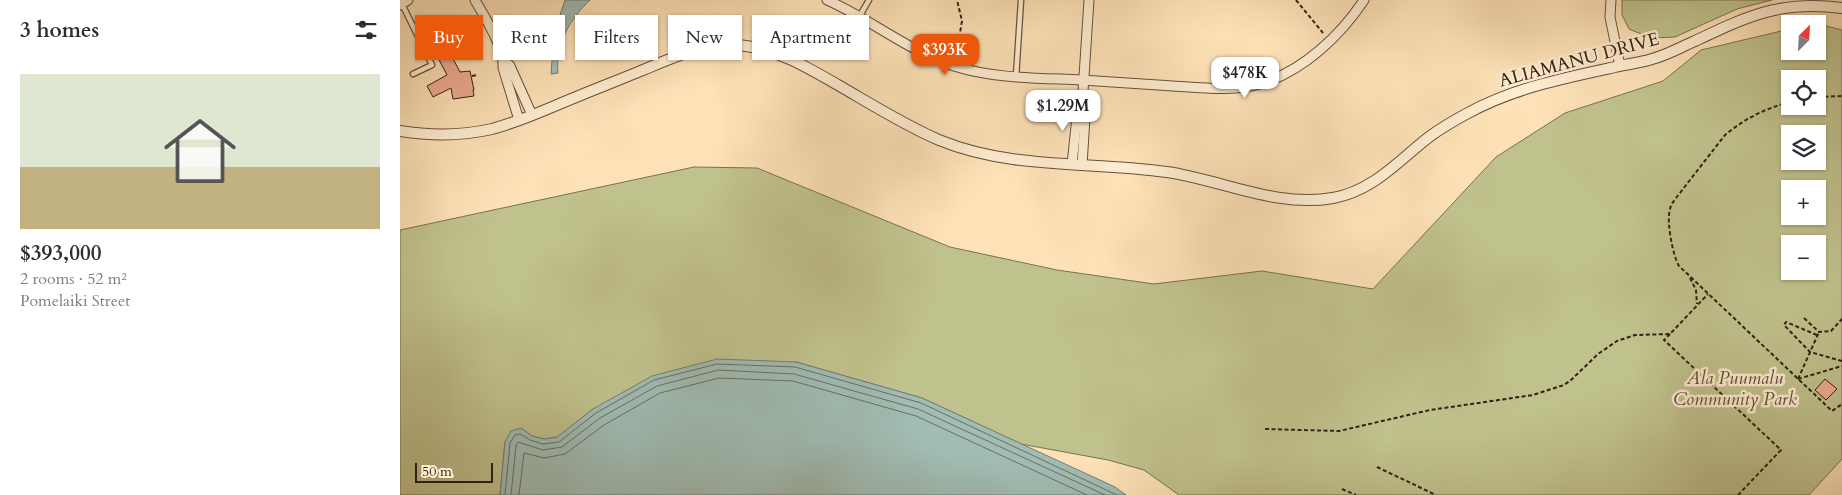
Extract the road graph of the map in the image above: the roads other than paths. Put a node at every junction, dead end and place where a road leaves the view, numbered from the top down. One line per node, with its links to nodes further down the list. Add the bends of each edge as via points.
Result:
1 (475, 0): 13 (street)
2 (827, 0): 10 (street)
3 (869, 0): 11 (lane)
4 (1021, 0): 17 (lane)
5 (1089, 0): 18 (street)
6 (1364, 0): 18 (street, via 1338,31 1307,60 1262,83 1213,89)
7 (1611, 0): 15 (street, via 1610,16)
8 (403, 3): 16 (lane, via 432,65)
9 (1842, 8): 15 (street, ALIAMANU DRIVE, via 1815,5 1763,12 1660,57)
10 (855, 15)
11 (860, 15)
12 (869, 22): 17 (street, via 942,62)
13 (493, 35)
14 (504, 60): 19 (street, via 510,66); 20 (street, via 503,68)
15 (1620, 66): 22 (street, ALIAMANU DRIVE, via 1532,86 1489,102 1429,137 1370,185 1329,199 1289,200 1180,174)
16 (413, 74)
17 (1016, 77): 18 (street)
18 (1084, 80): 22 (street, via 1082,107 1085,118)
19 (532, 115): 20 (street, ALIAMANU DRIVE); 22 (street, ALIAMANU DRIVE, via 680,55 725,44 741,45 768,50 809,67 899,120 956,146 1010,159)
20 (519, 120): 21 (street, ALIAMANU DRIVE, via 492,129 456,134)
21 (400, 131)
22 (1077, 164)

